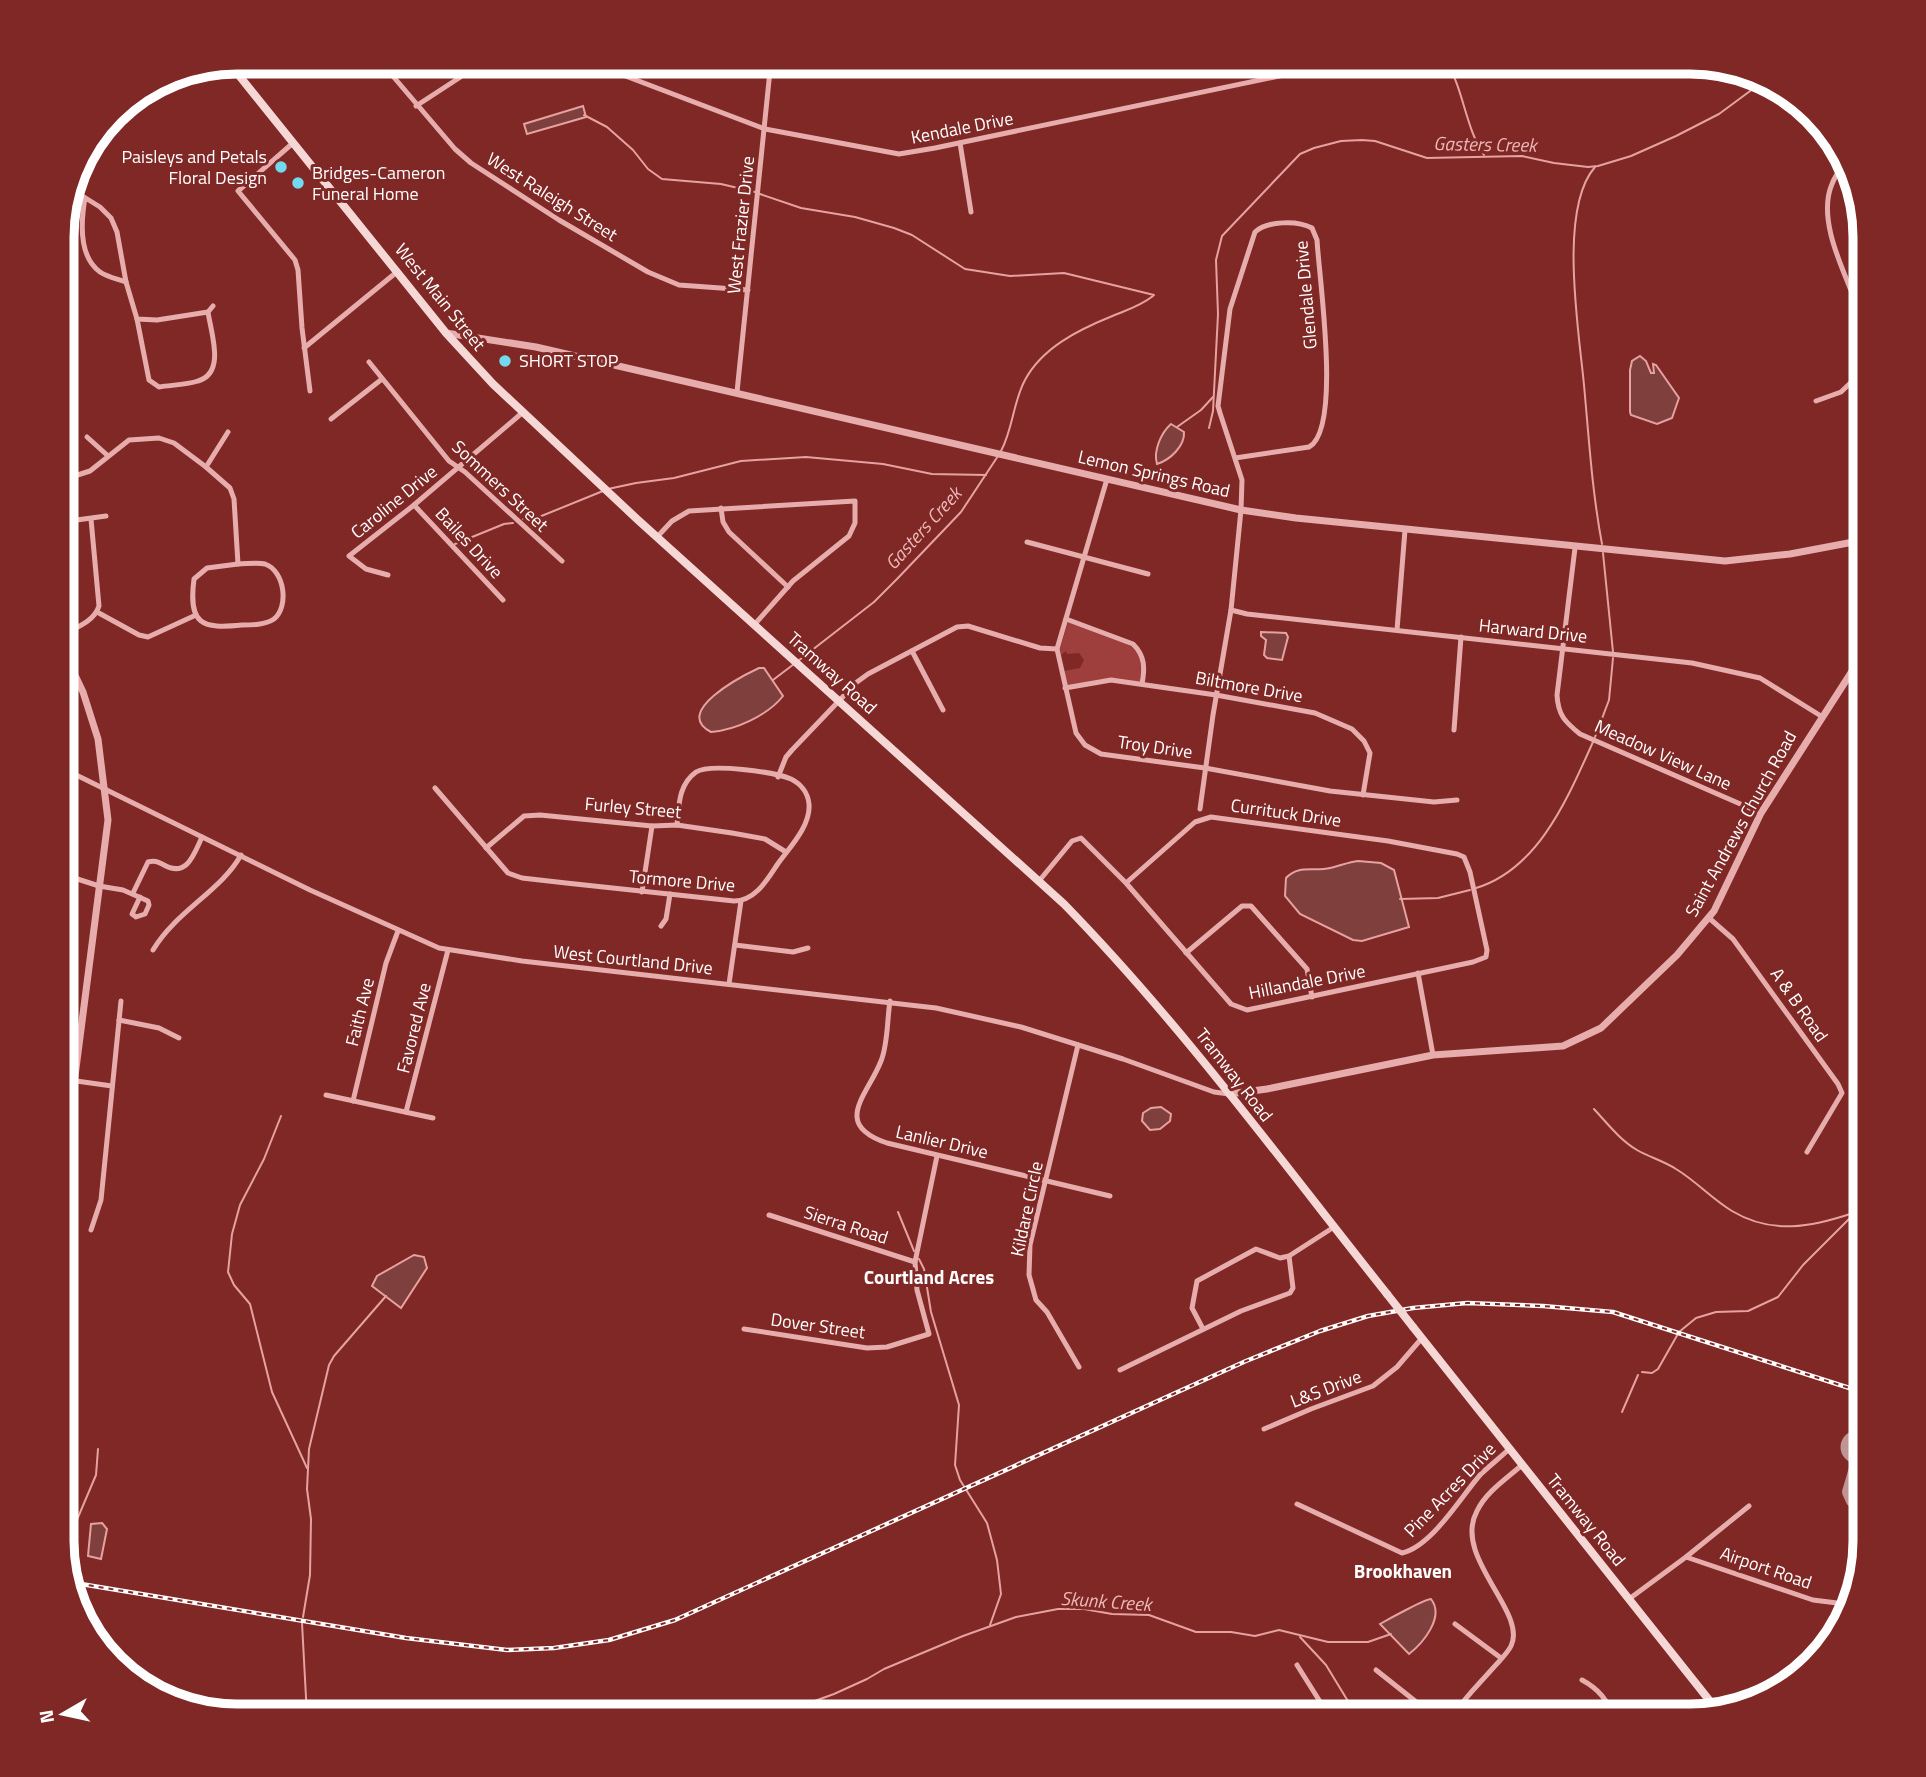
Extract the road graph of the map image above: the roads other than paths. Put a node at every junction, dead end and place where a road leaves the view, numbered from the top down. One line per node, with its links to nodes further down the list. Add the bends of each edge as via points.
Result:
1 (238, 74): 9 (main road, West Main Street)
2 (390, 74): 7 (street, West Raleigh Street)
3 (465, 74): 7 (street)
4 (621, 74): 8 (street, Kendale Drive)
5 (770, 74): 8 (street, West Frazier Drive)
6 (1289, 74): 10 (street, Kendale Drive)
7 (416, 106): 17 (street, West Raleigh Street, via 471,163 648,272 679,285)
8 (765, 128): 10 (street, Kendale Drive, via 899,154); 17 (street, West Frazier Drive)
9 (293, 143): 15 (main road, West Main Street); 23 (street, via 238,191 295,260)
10 (960, 143): 14 (street)
11 (1839, 172): 18 (street, via 1831,186 1828,225)
12 (79, 194): 13 (street)
13 (85, 198): 16 (street, via 111,218); 16 (street, via 81,219 87,255 100,272)
14 (971, 212)
15 (398, 271): 22 (main road, West Main Street); 23 (street)
16 (126, 282): 21 (street)
17 (748, 290): 28 (street, West Frazier Drive)
18 (1852, 292)
19 (213, 306): 20 (street)
20 (208, 312): 21 (street); 21 (street, via 215,363 211,375 159,387 149,380)
21 (137, 319)
22 (446, 333): 28 (street, Lemon Springs Road, via 536,347); 30 (main road, West Main Street)
23 (304, 348): 27 (street)
24 (369, 362): 25 (street, Sommers Street)
25 (382, 379): 31 (street); 37 (street, Sommers Street)
26 (1852, 381): 29 (street, via 1841,392)
27 (310, 391)
28 (737, 393): 39 (street, Lemon Springs Road)
29 (1816, 401)
30 (522, 413): 37 (street, Caroline Drive); 47 (main road, West Main Street)
31 (331, 419)
32 (228, 432): 36 (street)
33 (87, 437): 34 (street)
34 (107, 455): 36 (street, via 129,440 159,438 174,443); 38 (street, via 90,471)
35 (1235, 458): 35 (street, Glendale Drive, via 1309,447 1323,429 1328,396 1317,240 1312,228 1303,223 1266,226 1255,232 1230,309 1218,406); 42 (street, Glendale Drive, via 1242,480)
36 (206, 467): 54 (street, via 232,494)
37 (458, 467): 40 (street, Caroline Drive); 53 (street, Sommers Street)
38 (74, 476)
39 (1107, 479): 42 (street, Lemon Springs Road); 52 (street, Troy Drive)
40 (414, 505): 56 (street, Caroline Drive, via 349,556 366,569); 58 (street, Bailes Drive)
41 (721, 508): 48 (street, via 683,513); 57 (street, via 729,532); 57 (street, via 855,501 855,523 849,536)
42 (1241, 510): 46 (street, Lemon Springs Road); 59 (street, Glendale Drive)
43 (106, 516): 44 (street)
44 (91, 519): 45 (street); 60 (street)
45 (74, 521)
46 (1405, 530): 51 (street, Lemon Springs Road); 65 (street)
47 (650, 531): 48 (main road, Tramway Road)
48 (657, 537): 63 (main road, Tramway Road)
49 (1027, 542): 52 (street)
50 (1852, 542): 51 (street, Lemon Springs Road, via 1726,561)
51 (1575, 548): 68 (street, Meadow View Lane)
52 (1085, 557): 55 (street); 62 (street, Troy Drive)
53 (562, 561)
54 (239, 564): 61 (street, via 207,568 194,579); 61 (street, via 265,564 280,578 282,609 276,617 261,624 215,628)
55 (1147, 574)
56 (388, 575)
57 (788, 587): 63 (street)
58 (503, 600)
59 (1231, 610): 65 (street, Harward Drive); 74 (street, Glendale Drive)
60 (97, 612): 61 (street, via 148,636); 64 (street)
61 (196, 615)
62 (1066, 619): 67 (street, Troy Drive); 72 (street, via 1133,643 1145,665)
63 (754, 624): 75 (main road, Tramway Road)
64 (74, 629)
65 (1397, 630): 66 (street, Harward Drive)
66 (1461, 637): 68 (street, Harward Drive); 78 (street)
67 (1057, 649): 69 (street, via 968,626 957,627); 73 (street, Troy Drive)
68 (1563, 649): 77 (street, Harward Drive, via 1726,669 1760,678); 87 (street, Meadow View Lane, via 1557,695 1564,722 1580,734)
69 (912, 651): 75 (street, via 868,674); 76 (street)
70 (1852, 670): 77 (street, Saint Andrews Church Road)
71 (74, 675): 83 (street, via 98,739)
72 (1142, 684): 73 (street, Biltmore Drive, via 1102,681); 74 (street, Biltmore Drive)
73 (1065, 688): 79 (street, Troy Drive, via 1076,733 1092,751)
74 (1216, 695): 79 (street, Glendale Drive); 84 (street, Biltmore Drive, via 1315,713 1353,729 1370,753)
75 (839, 702): 81 (street, via 786,757); 96 (main road, Tramway Road)
76 (943, 710)
77 (1821, 716): 87 (street, Saint Andrews Church Road)
78 (1454, 730)
79 (1205, 768): 84 (street, Troy Drive); 86 (street, Glendale Drive)
80 (74, 774): 83 (street, West Courtland Drive)
81 (778, 776): 88 (street, Tormore Drive, via 716,767 698,771 685,784); 92 (street, Tormore Drive, via 804,789 809,804 802,830)
82 (435, 788): 91 (street, Tormore Drive)
83 (105, 789): 90 (street, West Courtland Drive); 98 (street, via 107,829)
84 (1363, 795): 85 (street, Troy Drive)
85 (1457, 800)
86 (1200, 809)
87 (1761, 813): 104 (street, Saint Andrews Church Road)
88 (677, 825): 89 (street, Furley Street); 92 (street, Furley Street, via 765,839)
89 (652, 826): 91 (street, Furley Street, via 524,816); 99 (street)
90 (202, 837): 93 (street, West Courtland Drive); 100 (street, via 185,867 173,869 148,862)
91 (486, 848): 99 (street, Tormore Drive, via 508,873 523,878)
92 (786, 852): 103 (street, Tormore Drive, via 753,895)
93 (241, 855): 106 (street, West Courtland Drive); 109 (street, via 225,876 171,925)
94 (1464, 858): 97 (street, Currituck Drive, via 1388,841 1211,817 1195,822); 112 (street, Hillandale Drive, via 1486,957)
95 (74, 878): 98 (street)
96 (1039, 881): 97 (street, Hillandale Drive, via 1072,841 1081,838); 123 (main road, Tramway Road, via 1122,964)
97 (1126, 884): 111 (street, Hillandale Drive)
98 (99, 886): 100 (street); 121 (street)
99 (642, 892): 101 (street, Tormore Drive)
100 (133, 893): 102 (street)
101 (670, 894): 103 (street, Tormore Drive); 105 (street)
102 (140, 897)
103 (741, 901): 107 (street)
104 (1709, 918): 120 (street, Saint Andrews Church Road, via 1615,1017 1582,1039 1563,1046); 128 (street, A & B Road, via 1756,967 1842,1093)
105 (661, 926)
106 (398, 931): 110 (street, West Courtland Drive); 125 (street, Faith Ave, via 388,954)
107 (735, 945): 108 (street, via 793,952); 113 (street)
108 (808, 948)
109 (153, 950)
110 (448, 950): 113 (street, West Courtland Drive); 126 (street, Favored Ave)
111 (1186, 953): 114 (street, Hillandale Drive, via 1238,1008); 114 (street, via 1242,906 1251,906 1307,969)
112 (1418, 973): 114 (street, Hillandale Drive); 120 (street)
113 (729, 984): 116 (street, West Courtland Drive)
114 (1312, 997)
115 (121, 1000): 117 (street)
116 (890, 1001): 119 (street, West Courtland Drive, via 967,1014); 129 (street, Lanlier Drive, via 883,1058 858,1105 857,1118 863,1131 874,1139)
117 (119, 1020): 118 (street, via 159,1028); 122 (street)
118 (179, 1038)
119 (1077, 1045): 123 (street, West Courtland Drive); 130 (street, Kildare Circle)
120 (1433, 1055): 123 (street, Saint Andrews Church Road)
121 (74, 1081): 122 (street)
122 (112, 1086): 134 (street, via 100,1200)
123 (1229, 1094): 133 (main road, Tramway Road)
124 (326, 1095): 125 (street)
125 (353, 1101): 126 (street)
126 (406, 1112): 127 (street)
127 (433, 1118)
128 (1807, 1152)
129 (937, 1156): 130 (street, Lanlier Drive); 136 (street)
130 (1046, 1181): 131 (street, Lanlier Drive); 140 (street, Kildare Circle, via 1030,1245 1031,1287)
131 (1110, 1196)
132 (769, 1215): 136 (street, Sierra Road)
133 (1334, 1227): 135 (street); 139 (main road, Tramway Road, bridge)
134 (91, 1230)
135 (1289, 1256): 138 (street, via 1290,1293); 138 (street, via 1280,1258 1256,1249 1197,1281 1192,1308)
136 (915, 1262): 137 (street, Dover Street, via 916,1290 929,1334 867,1348)
137 (744, 1329)
138 (1203, 1329): 141 (street)
139 (1422, 1338): 142 (street, L&S Drive, via 1373,1386); 143 (main road, Tramway Road)
140 (1079, 1367)
141 (1120, 1370)
142 (1264, 1429)
143 (1509, 1449): 144 (main road, Tramway Road); 145 (street, Pine Acres Drive, via 1414,1550 1402,1553)
144 (1522, 1465): 148 (main road, Tramway Road); 151 (street, via 1487,1496 1475,1513 1471,1531 1482,1566 1514,1630 1511,1646)
145 (1297, 1504)
146 (1749, 1506): 147 (street, Airport Road)
147 (1686, 1557): 148 (street, Airport Road); 149 (street, Airport Road, via 1813,1600)
148 (1629, 1600): 155 (main road, Tramway Road)
149 (1837, 1603)
150 (1455, 1624): 151 (street)
151 (1502, 1658): 158 (street)
152 (1297, 1665): 156 (street)
153 (1376, 1670): 157 (street)
154 (1582, 1680): 159 (street, via 1594,1686)
155 (1710, 1702)
156 (1321, 1704)
157 (1419, 1704)
158 (1462, 1704)
159 (1607, 1704)

